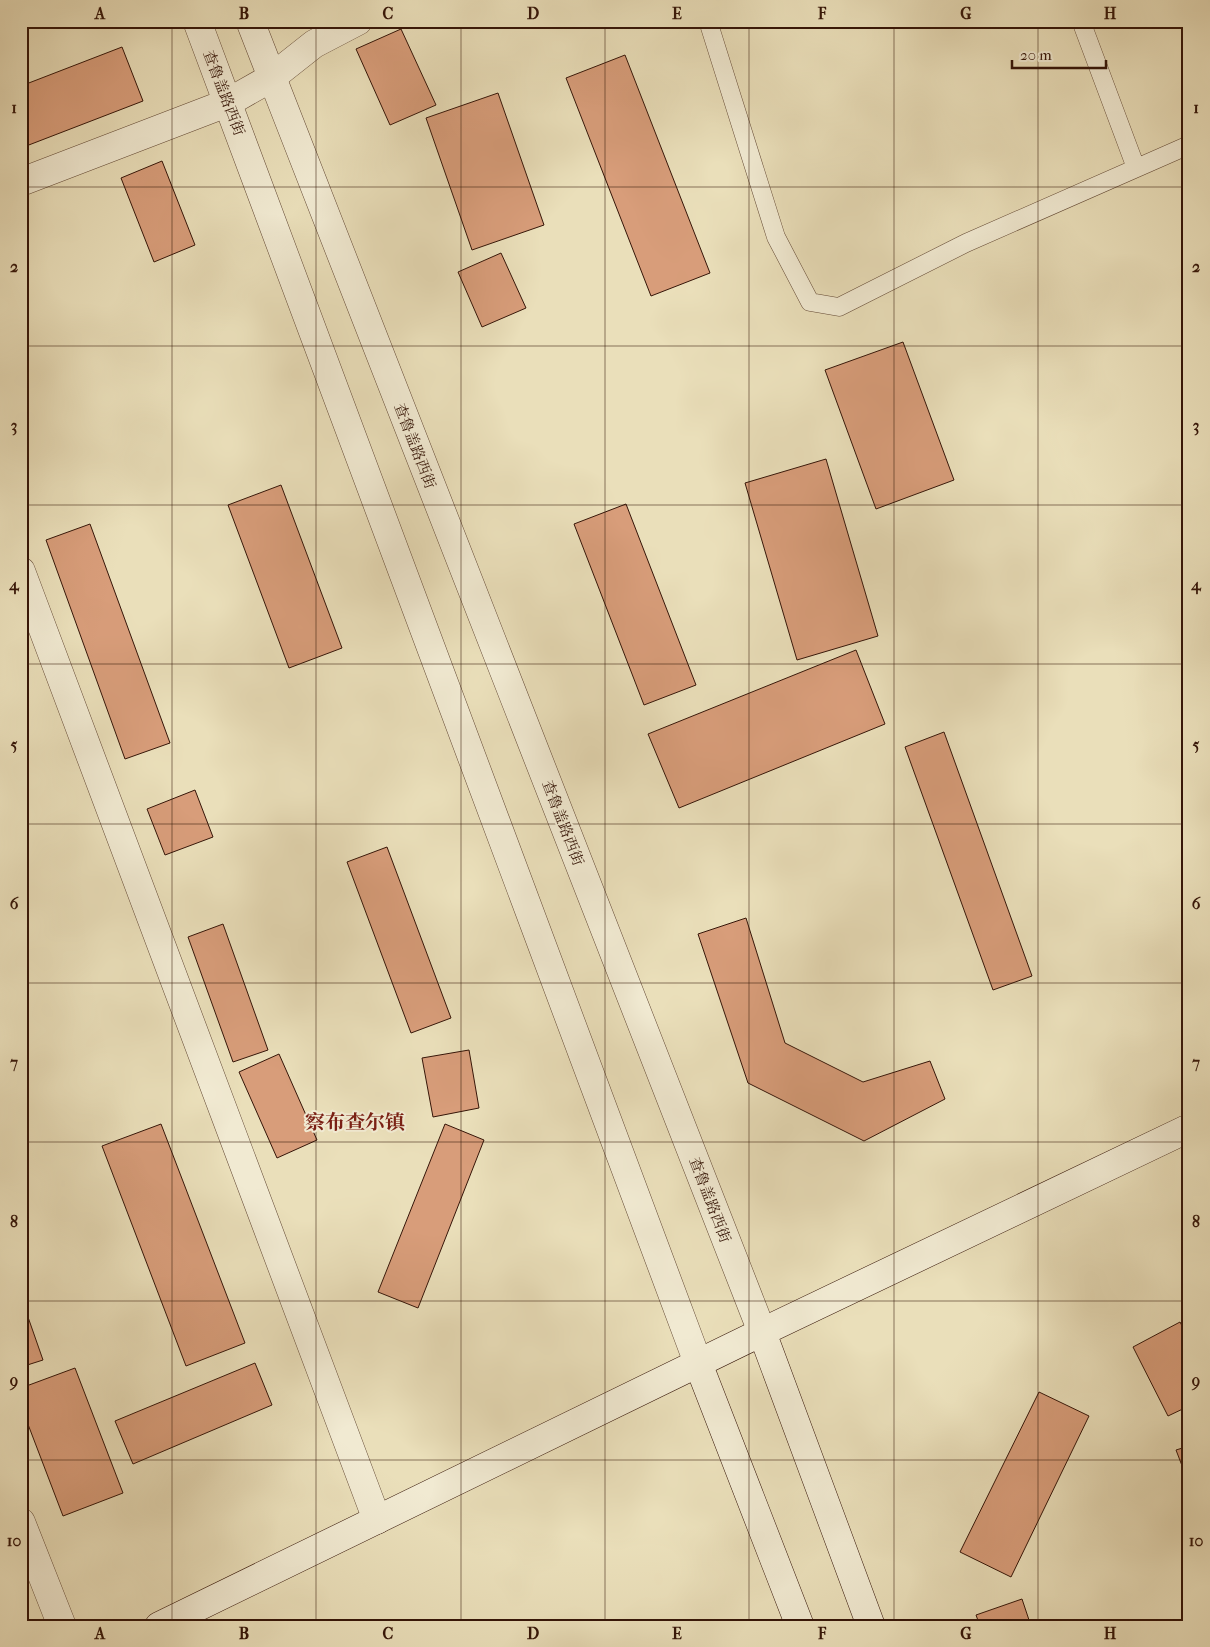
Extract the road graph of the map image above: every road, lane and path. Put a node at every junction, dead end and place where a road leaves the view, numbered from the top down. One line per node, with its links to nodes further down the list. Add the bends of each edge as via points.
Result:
1 (197, 21): 7 (street, 查鲁盖路西街)
2 (250, 21): 6 (street, 查鲁盖路西街)
3 (358, 21): 6 (street, via 314,44)
4 (708, 21): 9 (lane, via 776,237 810,302 839,307 966,243)
5 (1081, 21): 9 (lane)
6 (271, 78): 7 (street); 13 (street, 查鲁盖路西街)
7 (227, 102): 10 (street); 14 (street, 查鲁盖路西街)
8 (1189, 145): 9 (lane)
9 (1136, 168)
10 (21, 182)
11 (21, 570): 15 (street)
12 (1189, 1128): 13 (street)
13 (762, 1332): 14 (street); 20 (street, 查鲁盖路西街)
14 (698, 1363): 15 (street); 19 (street, 查鲁盖路西街)
15 (377, 1520): 18 (street)
16 (21, 1522): 17 (street)
17 (62, 1626)
18 (159, 1626)
19 (800, 1626)
20 (871, 1626)

